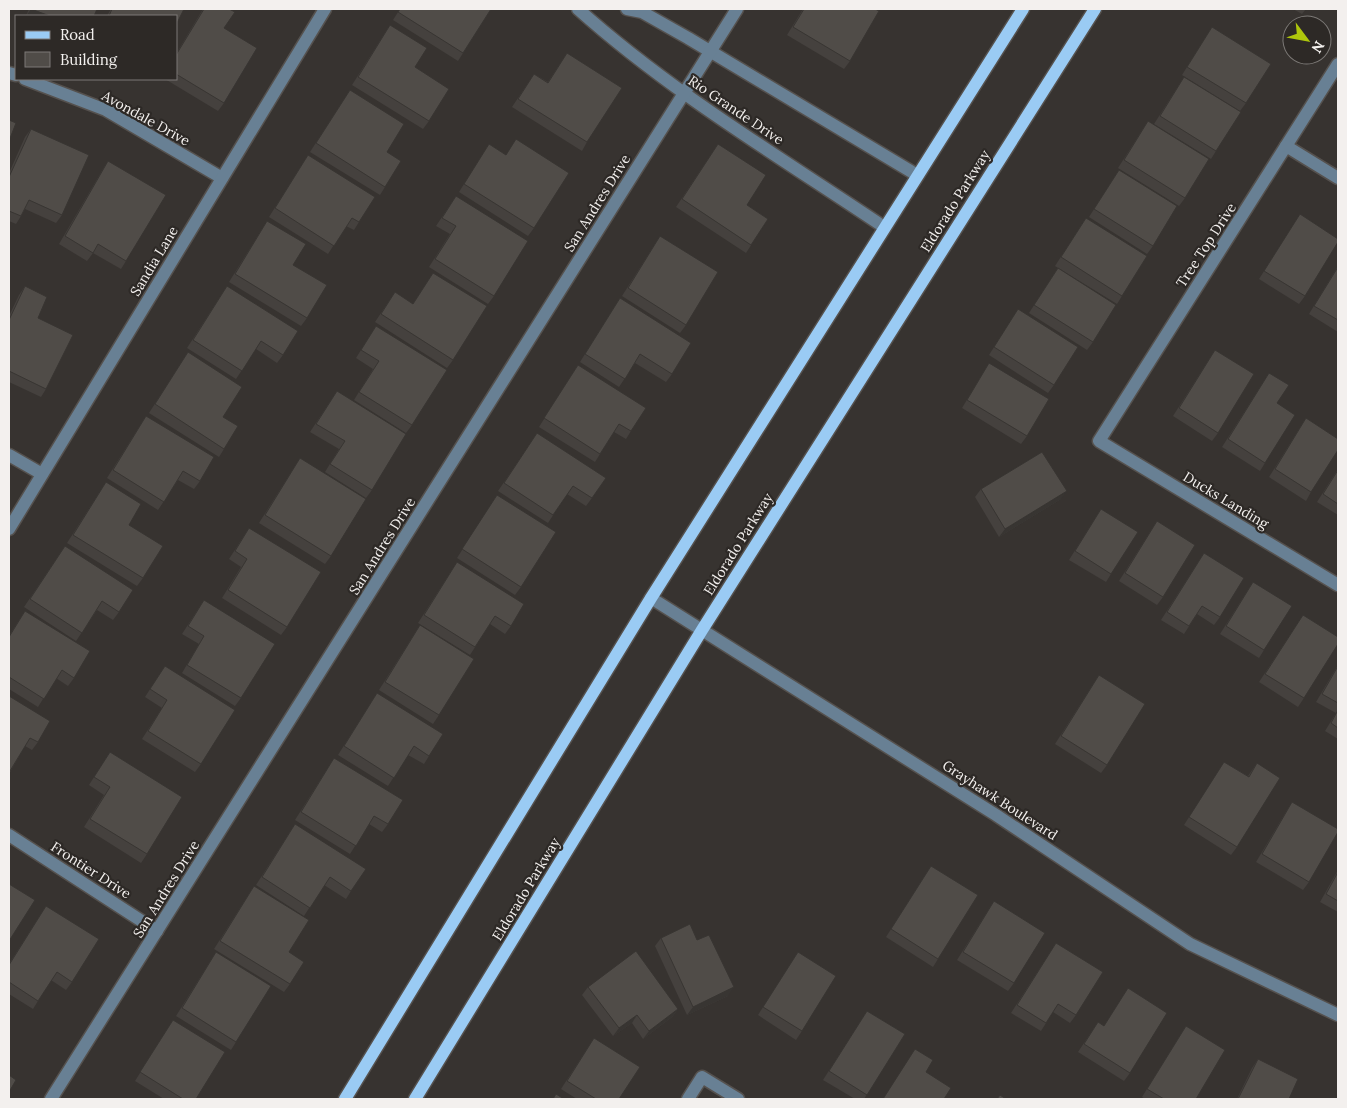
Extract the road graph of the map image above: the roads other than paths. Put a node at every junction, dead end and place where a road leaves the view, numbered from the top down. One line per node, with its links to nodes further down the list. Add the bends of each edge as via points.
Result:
1 (325, 9): 13 (street, Sandia Lane)
2 (578, 9): 10 (street, Rio Grande Drive, via 615,42)
3 (627, 9): 7 (street, via 642,12)
4 (737, 9): 7 (street, San Andres Drive)
5 (1023, 9): 12 (main road)
6 (1095, 9): 22 (main road, Eldorado Parkway)
7 (711, 51): 10 (street, San Andres Drive); 12 (street)
8 (1338, 64): 11 (street, Tree Top Drive)
9 (28, 80): 13 (street, Avondale Drive, via 106,110)
10 (684, 94): 15 (street, Rio Grande Drive); 24 (street, San Andres Drive)
11 (1286, 146): 14 (street); 16 (street, Tree Top Drive)
12 (917, 175): 15 (main road)
13 (222, 178): 18 (street, Sandia Lane)
14 (1338, 178)
15 (884, 227): 21 (main road)
16 (1098, 442): 20 (street, Ducks Landing)
17 (9, 455): 18 (street)
18 (42, 474): 19 (street, Sandia Lane)
19 (9, 529)
20 (1338, 585)
21 (651, 598): 22 (street, Grayhawk Boulevard); 27 (main road)
22 (702, 630): 25 (street, Grayhawk Boulevard, via 996,815 1190,944); 28 (main road, Eldorado Parkway)
23 (9, 835): 24 (street, Frontier Drive)
24 (157, 932): 26 (street, San Andres Drive)
25 (1338, 1015)
26 (51, 1099)
27 (345, 1099)
28 (415, 1099)
29 (688, 1099): 30 (street, via 702,1076)
30 (738, 1099)

